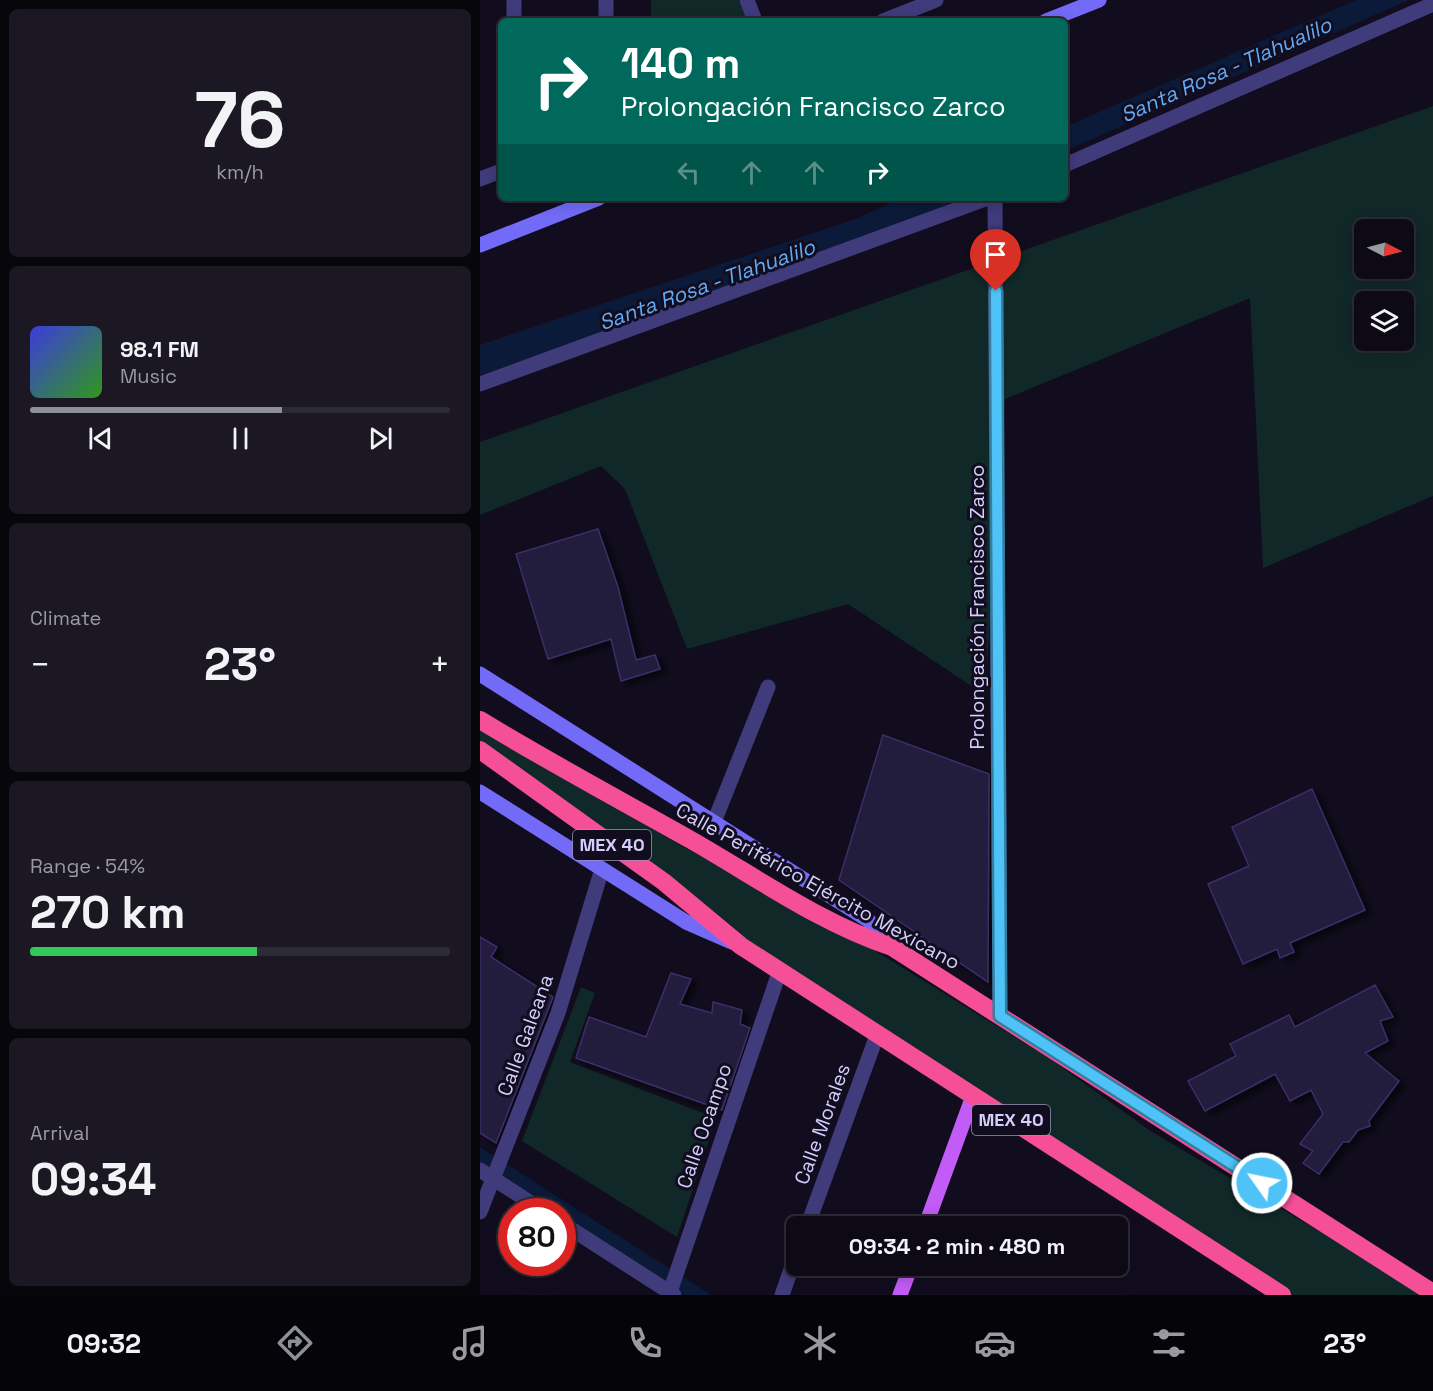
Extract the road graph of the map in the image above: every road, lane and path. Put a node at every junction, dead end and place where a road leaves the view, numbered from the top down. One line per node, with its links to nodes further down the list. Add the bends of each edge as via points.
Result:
1 (514, 0): 7 (street)
2 (606, 0): 8 (street)
3 (747, 0): 9 (street)
4 (936, 0): 10 (street)
5 (1099, 0): 11 (main road)
6 (1433, 3): 12 (street)
7 (514, 18)
8 (606, 18)
9 (754, 18)
10 (891, 18)
11 (1054, 18)
12 (1068, 164)
13 (498, 172): 14 (street)
14 (480, 179)
15 (591, 201): 18 (main road)
16 (980, 201): 19 (street)
17 (995, 201): 30 (street, Prolongación Francisco Zarco)
18 (480, 245)
19 (480, 384)
20 (480, 675): 25 (main road)
21 (768, 687): 25 (street)
22 (480, 720): 28 (highway, Calle Periférico Ejército Mexicano / MEX 40, via 795,901 859,935)
23 (480, 750): 27 (highway, MEX 40, via 664,882)
24 (480, 792): 26 (main road, MEX 40)
25 (714, 822): 28 (main road, via 868,920)
26 (602, 868): 27 (main road, MEX 40, via 686,922); 33 (street, Calle Galeana, via 558,1013 504,1149)
27 (741, 946): 29 (highway, MEX 40)
28 (892, 947): 30 (highway, Calle Periférico Ejército Mexicano / MEX 40)
29 (780, 970): 31 (highway, MEX 40); 41 (street, Calle Ocampo)
30 (1000, 1016): 42 (highway, Calle Periférico Ejército Mexicano / MEX 40)
31 (877, 1035): 32 (highway, MEX 40); 36 (street, Calle Morales)
32 (974, 1096): 37 (main road); 45 (highway, MEX 40)
33 (489, 1173): 34 (street); 35 (street, Calle Galeana)
34 (526, 1198)
35 (480, 1212)
36 (811, 1216)
37 (929, 1216)
38 (576, 1232): 41 (street)
39 (789, 1276): 43 (street)
40 (907, 1276): 44 (main road)
41 (671, 1292)
42 (1433, 1293)
43 (782, 1295)
44 (900, 1295)
45 (1282, 1295)

